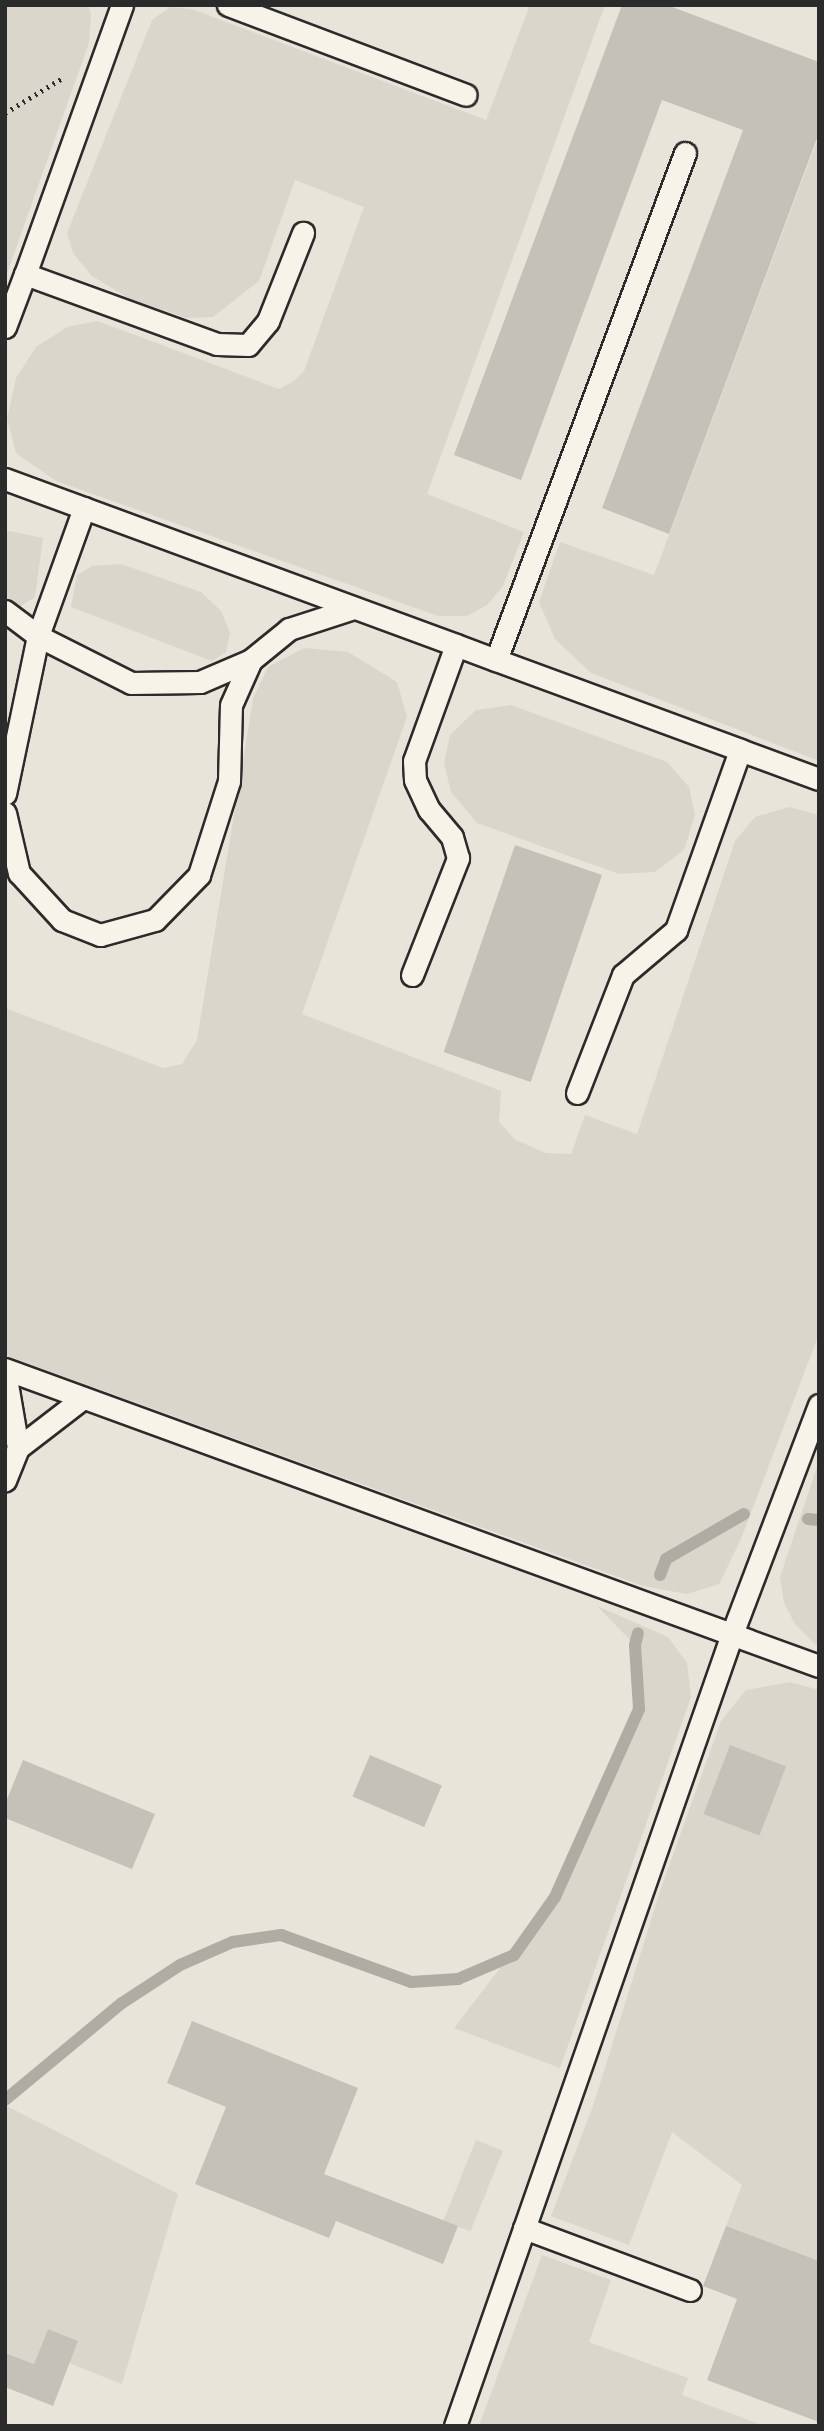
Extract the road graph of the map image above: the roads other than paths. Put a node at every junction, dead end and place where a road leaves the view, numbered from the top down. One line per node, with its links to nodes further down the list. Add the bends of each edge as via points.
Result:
1 (122, 5): 6 (lane)
2 (228, 5): 3 (lane)
3 (466, 96)
4 (685, 153): 15 (lane)
5 (303, 233): 6 (lane, via 268,321 248,345 217,344)
6 (25, 274): 7 (lane)
7 (5, 327)
8 (5, 479): 9 (lane)
9 (84, 508): 10 (lane); 12 (lane)
10 (354, 608): 13 (lane); 14 (lane, via 289,629)
11 (5, 611): 12 (lane)
12 (38, 636): 14 (lane, via 131,683 201,682); 18 (lane)
13 (456, 645): 15 (lane); 20 (lane, via 414,761 415,780 429,810 452,837 458,858)
14 (251, 660): 19 (lane, via 231,705 229,781 199,875 155,920 100,935 62,920 19,873)
15 (496, 660): 16 (lane)
16 (740, 750): 17 (lane); 21 (lane, via 676,930 623,975)
17 (819, 779)
18 (5, 794)
19 (5, 813)
20 (412, 975)
21 (577, 1093)
22 (5, 1371): 23 (lane); 25 (lane)
23 (83, 1398): 25 (lane); 27 (lane)
24 (819, 1405): 27 (lane)
25 (18, 1448): 26 (lane)
26 (5, 1482)
27 (732, 1634): 28 (lane); 29 (lane)
28 (819, 1666)
29 (524, 2228): 30 (lane); 31 (lane)
30 (690, 2290)
31 (455, 2426)

